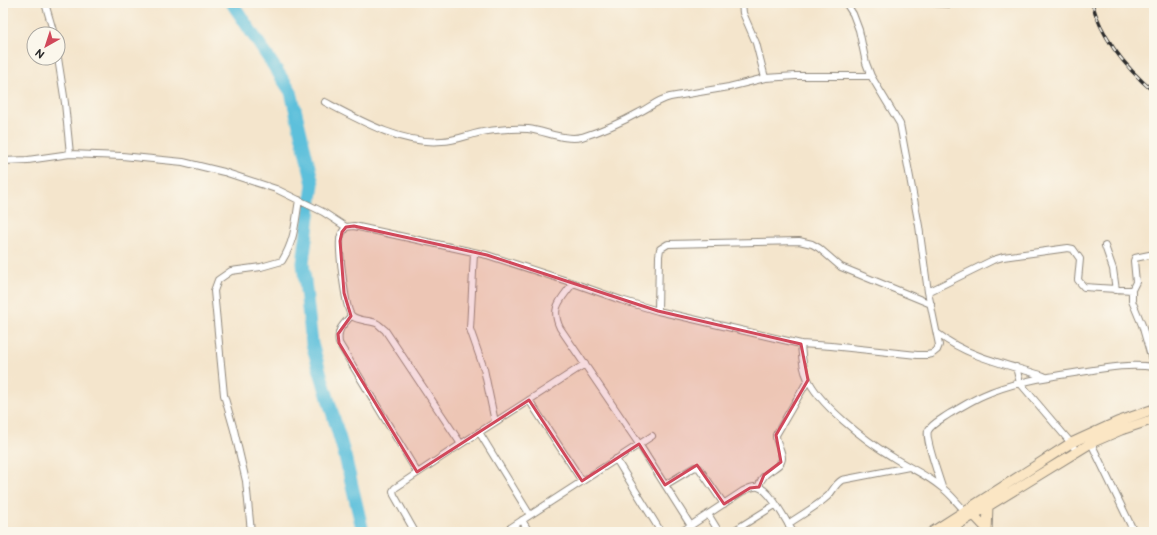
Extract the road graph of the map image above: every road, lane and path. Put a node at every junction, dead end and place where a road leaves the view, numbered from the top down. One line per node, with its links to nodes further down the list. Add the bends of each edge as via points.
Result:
1 (46, 3): 6 (street)
2 (742, 3): 9 (street)
3 (846, 3): 8 (street, via 859,30)
4 (934, 3): 5 (street)
5 (983, 3)
6 (52, 26)
7 (59, 66): 11 (street)
8 (871, 76): 9 (street); 21 (street, via 900,124 923,248)
9 (765, 78): 10 (street, via 661,99 627,119 580,137 569,138 528,129 489,131 441,142 419,140 386,131)
10 (325, 102)
11 (70, 154): 12 (street); 13 (street, via 183,162 276,189)
12 (3, 161)
13 (299, 200): 14 (street); 60 (street, via 293,237 282,261 231,271 218,280 214,291 224,395 246,481)
14 (346, 227): 16 (street, via 354,226); 24 (street, via 340,241 344,293)
15 (1105, 246): 19 (street)
16 (474, 253): 18 (street); 36 (street, via 470,329 484,369)
17 (1154, 254): 20 (street, via 1135,258 1136,282)
18 (573, 283): 23 (street); 27 (street, via 559,302 555,315 560,328)
19 (1116, 290): 20 (street); 21 (street, via 1084,287 1080,284 1080,259 1073,249 1068,248 993,260)
20 (1132, 290): 29 (street, via 1132,301 1144,330)
21 (928, 292): 22 (street)
22 (930, 304): 23 (street, via 841,267 819,248 799,241 668,244 660,249); 25 (street)
23 (658, 311): 26 (street)
24 (351, 316): 40 (street, via 377,323 385,330); 45 (street, via 341,327 338,334 339,343)
25 (937, 333): 26 (street, via 939,345 927,355); 28 (street, via 949,342 975,354)
26 (801, 344): 31 (street, via 803,366)
27 (585, 364): 33 (street); 41 (street)
28 (1016, 367): 30 (street); 32 (street)
29 (1154, 367): 30 (street, via 1124,365)
30 (1046, 377): 32 (street)
31 (808, 380): 44 (street, via 820,397 851,426); 48 (street, via 776,436 781,462 764,475)
32 (1020, 383): 42 (street); 49 (street, via 984,395 952,412 930,428 927,437)
33 (529, 400): 36 (street); 46 (street)
34 (1154, 409): 42 (main road, via 1117,422)
35 (1154, 419): 39 (main road)
36 (495, 422): 37 (street)
37 (480, 432): 40 (street); 55 (street)
38 (652, 436): 41 (street)
39 (1091, 443): 42 (main road); 70 (street)
40 (461, 444): 45 (street)
41 (639, 444): 43 (street); 47 (street)
42 (1073, 447): 50 (main road)
43 (616, 459): 46 (street); 64 (street)
44 (909, 467): 49 (street); 57 (street, via 842,480 826,498)
45 (417, 472): 61 (street, via 393,491)
46 (582, 481): 55 (street)
47 (665, 485): 51 (street, via 695,466); 58 (street)
48 (759, 487): 51 (street, via 750,488); 52 (street, via 767,492)
49 (942, 487): 53 (street)
50 (986, 502): 53 (main road); 59 (main road)
51 (724, 504): 54 (street)
52 (775, 505): 57 (street); 66 (street)
53 (968, 511): 59 (main road); 68 (main road); 69 (main road)
54 (708, 514): 58 (street); 65 (street)
55 (530, 515): 56 (street)
56 (522, 520): 62 (street); 63 (street)
57 (788, 524): 67 (street)
58 (687, 530)
59 (987, 531)
60 (251, 532)
61 (415, 532)
62 (504, 532)
63 (529, 532)
64 (661, 532)
65 (719, 532)
66 (732, 532)
67 (793, 532)
68 (932, 532)
69 (946, 532)
70 (1134, 532)

